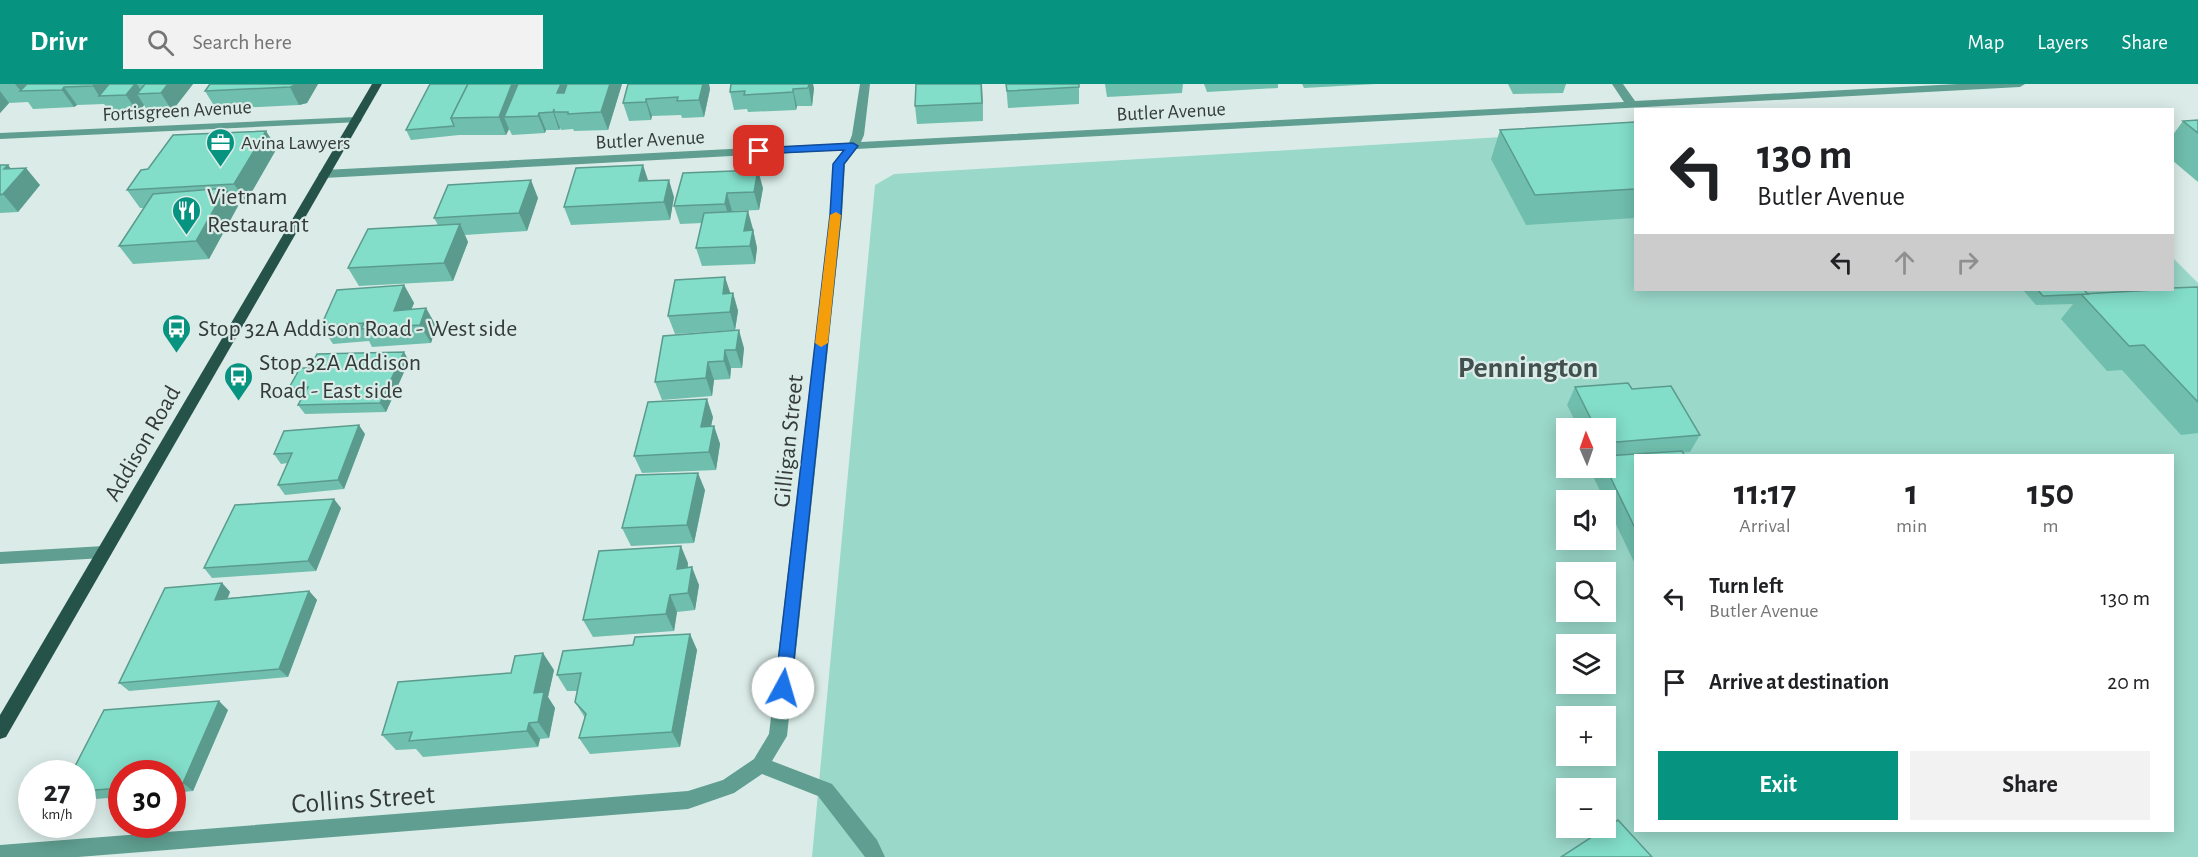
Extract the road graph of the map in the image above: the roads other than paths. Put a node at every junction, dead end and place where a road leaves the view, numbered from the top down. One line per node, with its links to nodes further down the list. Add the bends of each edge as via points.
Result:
1 (377, 84): 6 (main road, Addison Road)
2 (865, 84): 8 (street, Gilligan Street)
3 (1617, 84): 5 (street)
4 (2020, 84): 5 (street, Butler Avenue)
5 (1632, 105): 8 (street, Butler Avenue)
6 (356, 120): 7 (street, Fortisgreen Avenue); 9 (main road, Addison Road)
7 (0, 135)
8 (853, 146): 9 (street, Butler Avenue); 13 (street, Gilligan Street, via 839,164 778,736)
9 (324, 174): 10 (main road, Addison Road)
10 (104, 552): 11 (street); 12 (main road, Addison Road)
11 (0, 558)
12 (0, 731)
13 (760, 765): 14 (street, Gilligan Street); 16 (street, via 825,790)
14 (728, 787): 15 (street, Collins Street, via 688,800)
15 (0, 854)
16 (875, 857)

